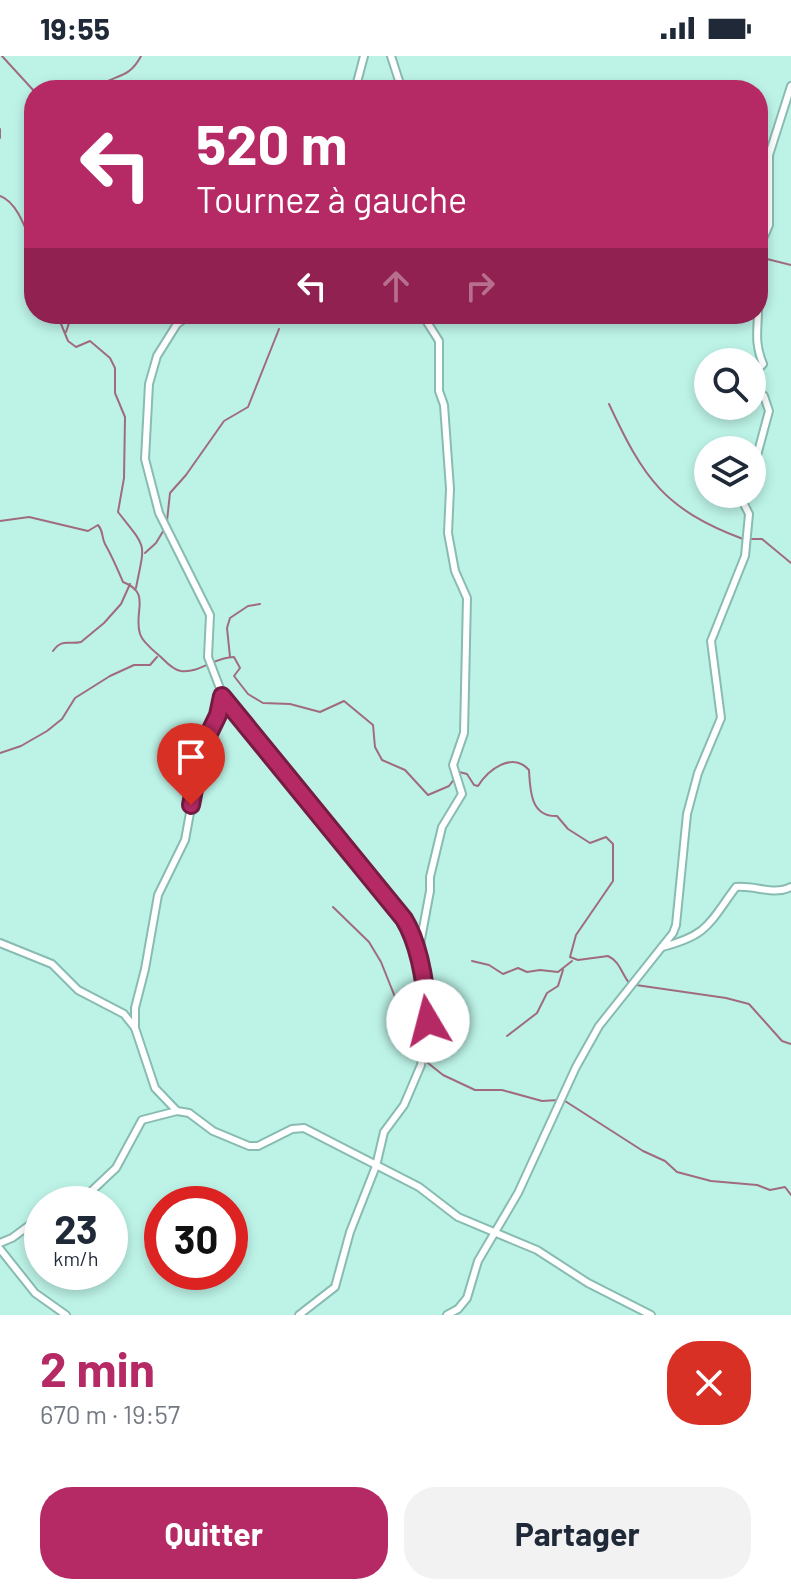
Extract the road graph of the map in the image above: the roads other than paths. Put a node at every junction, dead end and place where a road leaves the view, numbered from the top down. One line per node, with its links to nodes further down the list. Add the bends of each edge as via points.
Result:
1 (364, 56): 3 (street)
2 (391, 56): 4 (street)
3 (358, 80)
4 (399, 80)
5 (791, 86): 6 (street, via 769,155)
6 (768, 227)
7 (177, 324): 14 (street, via 157,356 149,384 145,459 159,513 210,615 208,657)
8 (428, 324): 18 (street, via 439,341 450,489 448,533 467,598 464,733 453,765 462,794 437,840)
9 (756, 324): 10 (street)
10 (757, 348)
11 (766, 402): 12 (street)
12 (762, 436)
13 (746, 508): 17 (street, via 745,556 711,641 721,718 687,814 676,925)
14 (222, 696): 18 (street, via 404,919); 19 (street, via 202,748 185,840 158,895)
15 (791, 887): 17 (street, via 780,892 736,887 696,936)
16 (0, 943): 19 (street, via 52,964 78,990 124,1014)
17 (660, 948): 24 (street, via 599,1026)
18 (418, 955): 21 (street, via 428,1021 421,1065 404,1105 384,1132)
19 (135, 1028): 20 (street, via 155,1088)
20 (177, 1111): 21 (street, via 249,1146 304,1128); 22 (street, via 142,1120 116,1168)
21 (376, 1166): 24 (street); 27 (street, via 335,1287)
22 (97, 1186)
23 (24, 1229): 25 (street)
24 (494, 1234): 28 (street, via 478,1261 467,1298); 29 (street, via 537,1250)
25 (0, 1246): 26 (street, via 35,1293)
26 (66, 1315)
27 (299, 1315)
28 (447, 1315)
29 (651, 1315)

